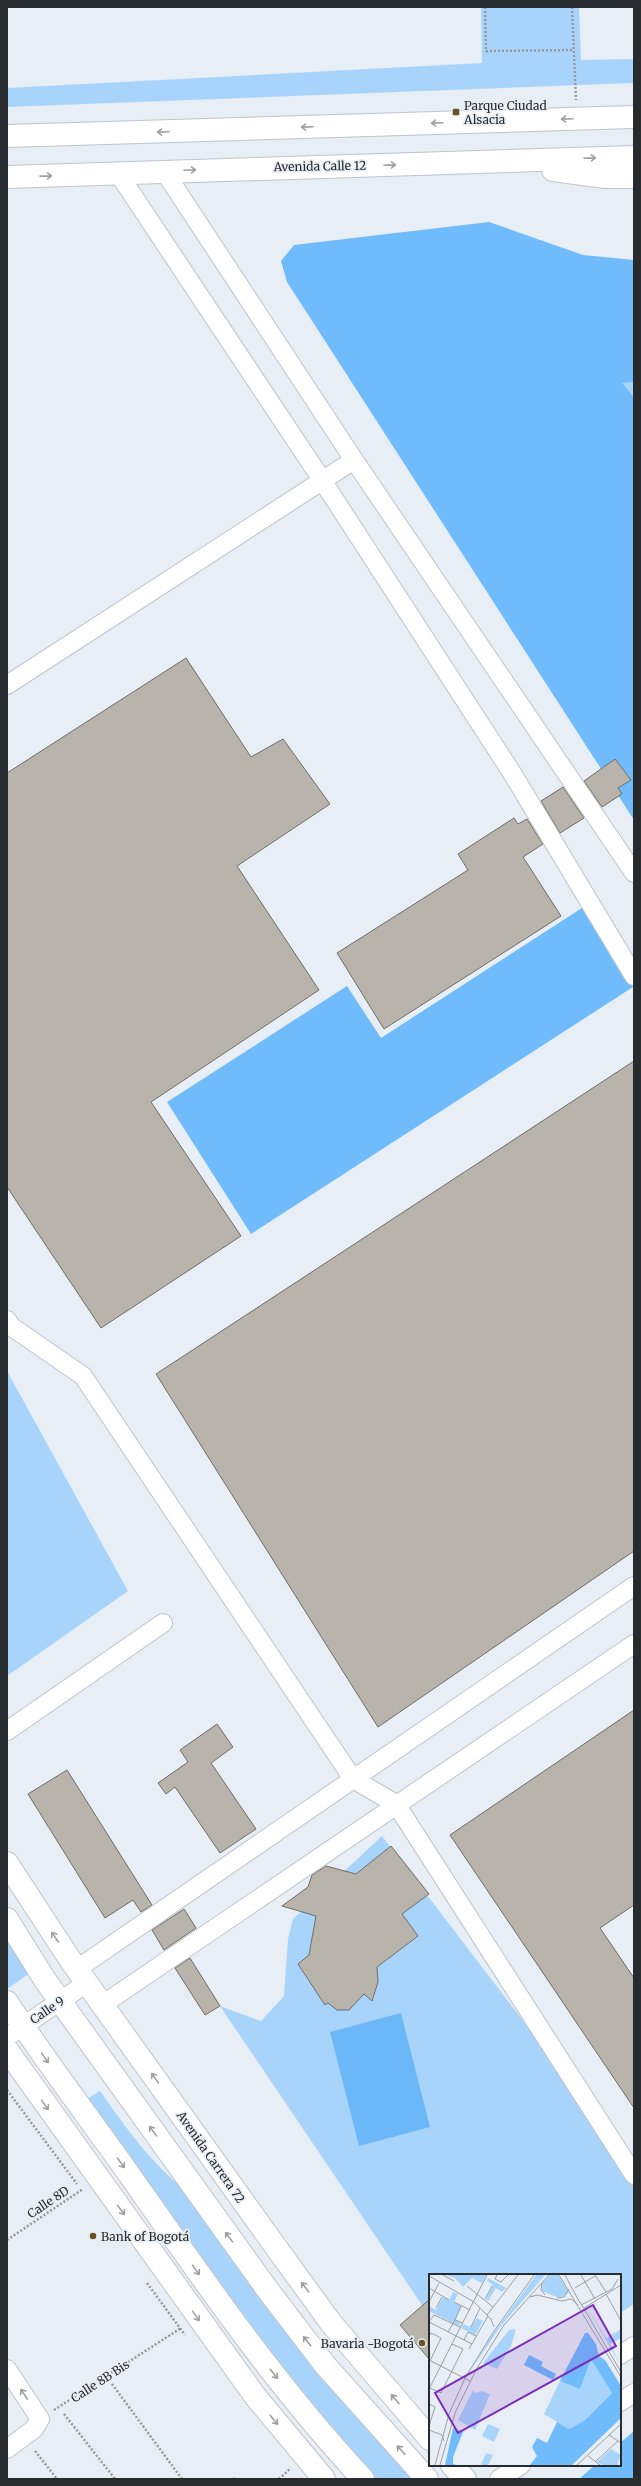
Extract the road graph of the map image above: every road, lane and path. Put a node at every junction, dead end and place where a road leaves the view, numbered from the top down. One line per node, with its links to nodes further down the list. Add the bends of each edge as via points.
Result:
1 (485, 7): 3 (path, via 486,51)
2 (572, 7): 3 (path)
3 (574, 50): 5 (path)
4 (634, 117): 5 (main road)
5 (577, 119): 6 (main road, one-way to 6)
6 (7, 136)
7 (634, 157): 8 (main road, Avenida Calle 12, one-way to 7)
8 (487, 162): 9 (main road, Avenida Calle 12, one-way to 8); 12 (main road, via 605,177)
9 (164, 171): 10 (main road, Avenida Calle 12); 13 (street)
10 (118, 173): 11 (main road, Avenida Calle 12, one-way to 10); 14 (street)
11 (7, 177)
12 (634, 177)
13 (354, 460): 14 (street); 16 (street)
14 (322, 480): 15 (street); 17 (street, via 512,773)
15 (7, 685)
16 (634, 873)
17 (634, 974)
18 (7, 1320): 23 (street, via 12,1327 84,1376)
19 (634, 1586): 23 (street, Calle 9)
20 (163, 1623): 22 (street)
21 (634, 1644): 24 (street)
22 (7, 1730)
23 (353, 1779): 24 (street); 27 (street, Calle 9)
24 (396, 1804): 30 (street); 33 (street)
25 (7, 1863): 27 (main road, Avenida Carrera 72, one-way to 25)
26 (7, 1919): 28 (main road)
27 (82, 1976): 28 (street, Calle 9); 30 (main road, Avenida Carrera 72)
28 (60, 2001): 31 (street, Calle 9); 55 (main road, one-way to 28, via 326,2364 267,2289)
29 (7, 2002): 31 (main road)
30 (102, 2005): 45 (main road, Avenida Carrera 72, one-way to 30, via 332,2323)
31 (15, 2032): 54 (main road, one-way to 54, via 250,2343 293,2398)
32 (7, 2050): 34 (main road, one-way to 34)
33 (634, 2175)
34 (98, 2178): 35 (path, Calle 8D); 36 (main road, one-way to 36)
35 (7, 2240)
36 (196, 2316): 44 (path, Calle 8B Bis); 53 (main road, one-way to 53, via 255,2396)
37 (634, 2346): 38 (street)
38 (621, 2354)
39 (7, 2369): 44 (street, one-way to 39)
40 (112, 2384): 52 (path)
41 (634, 2393): 42 (street)
42 (621, 2401)
43 (64, 2414): 51 (path)
44 (40, 2419): 46 (street, via 34,2429)
45 (429, 2438)
46 (7, 2449)
47 (35, 2451): 50 (path)
48 (453, 2466): 56 (main road)
49 (519, 2466): 57 (street)
50 (57, 2479)
51 (115, 2479)
52 (182, 2479)
53 (324, 2479)
54 (363, 2479)
55 (427, 2479)
56 (465, 2479)
57 (499, 2479)

